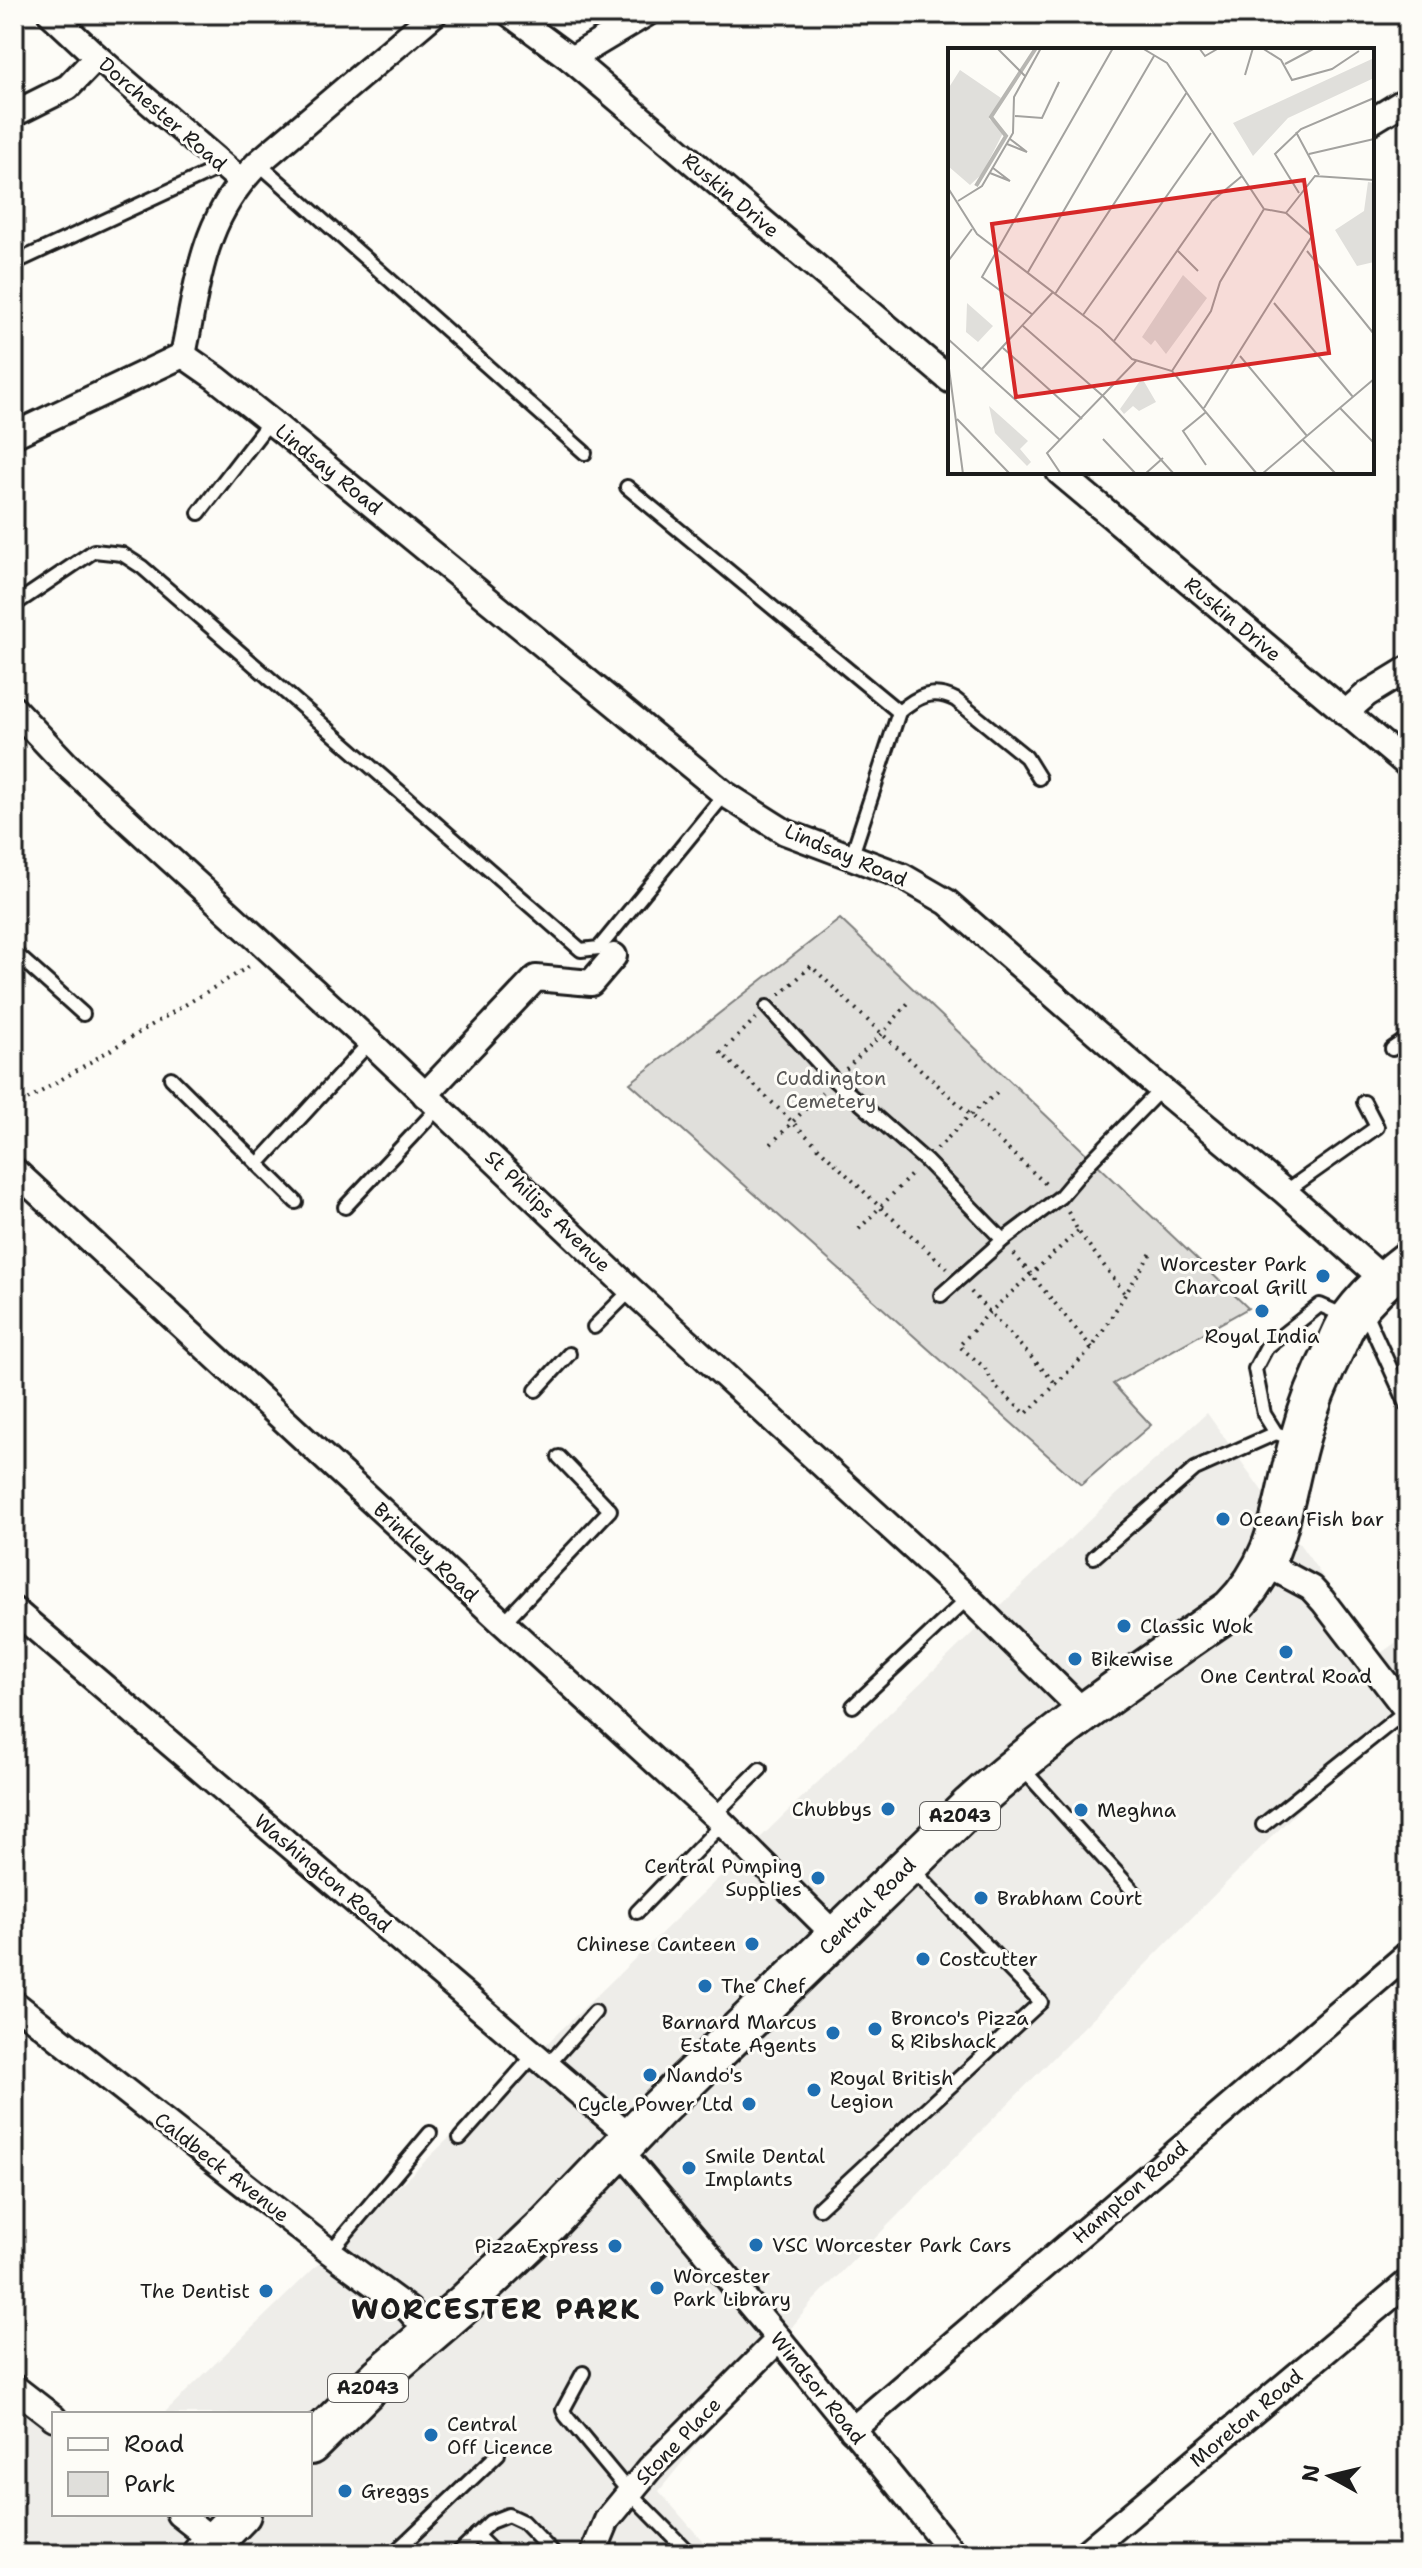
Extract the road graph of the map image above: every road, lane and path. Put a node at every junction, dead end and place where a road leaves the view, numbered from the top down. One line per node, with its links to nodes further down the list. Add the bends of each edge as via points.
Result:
1 (51, 14): 5 (street, Dorchester Road)
2 (434, 14): 10 (street)
3 (510, 14): 6 (street, Ruskin Drive)
4 (646, 14): 6 (street)
5 (97, 57): 8 (street, via 68,87); 11 (street, Dorchester Road)
6 (571, 59): 14 (street, Ruskin Drive)
7 (1408, 99): 9 (street)
8 (14, 114)
9 (1374, 120)
10 (258, 163): 11 (street); 17 (lane)
11 (232, 173): 12 (lane); 13 (street, via 196,282)
12 (14, 263)
13 (183, 355): 15 (street, Lindsay Road); 16 (street)
14 (948, 378)
15 (270, 421): 20 (lane); 28 (street, Lindsay Road)
16 (14, 435)
17 (585, 453)
18 (1061, 474): 25 (street, Ruskin Drive)
19 (627, 487): 24 (lane)
20 (199, 513)
21 (14, 605): 28 (lane, via 94,551 122,554 581,950 599,948)
22 (1408, 669): 25 (street)
23 (14, 709): 31 (street, St Philips Avenue, via 66,764)
24 (899, 712): 27 (lane, via 925,694 948,696 1026,757); 29 (lane)
25 (1345, 713): 26 (street, Ruskin Drive)
26 (1408, 765)
27 (1039, 778)
28 (725, 794): 29 (street, Lindsay Road, via 785,832)
29 (851, 858): 39 (street, Lindsay Road, via 902,876 947,902)
30 (14, 952): 34 (lane)
31 (272, 953): 36 (street, St Philips Avenue); 42 (path)
32 (614, 956): 40 (street, via 591,983 536,978)
33 (767, 1007): 46 (path, via 811,966); 50 (lane, via 834,1080 926,1161); 53 (path, via 721,1053)
34 (83, 1014)
35 (1408, 1038): 37 (lane)
36 (370, 1042): 40 (street, St Philips Avenue); 43 (lane)
37 (1392, 1049)
38 (171, 1078): 43 (lane)
39 (1161, 1089): 45 (street, Lindsay Road); 46 (lane)
40 (432, 1101): 48 (lane); 54 (street, St Philips Avenue)
41 (1364, 1102): 45 (lane, via 1377,1127)
42 (14, 1108)
43 (258, 1164): 47 (lane)
44 (14, 1170): 71 (street, Brinkley Road)
45 (1285, 1192): 55 (street, Lindsay Road)
46 (1060, 1197): 49 (path); 50 (lane)
47 (296, 1202)
48 (345, 1207)
49 (1078, 1231): 52 (path); 57 (path)
50 (1003, 1240): 52 (path); 53 (lane)
51 (1151, 1253): 57 (path)
52 (1033, 1276): 58 (path); 60 (path)
53 (960, 1280): 56 (lane); 58 (path)
54 (631, 1290): 59 (lane); 69 (street, St Philips Avenue)
55 (1376, 1291): 64 (lane); 65 (main road, Central Road / A2043); 65 (lane, via 1320,1305 1266,1348 1255,1369 1264,1414)
56 (941, 1295)
57 (1126, 1295): 60 (path)
58 (989, 1313): 62 (path); 62 (path, via 959,1346 985,1368 995,1386 1026,1414)
59 (594, 1327)
60 (1092, 1348): 62 (path)
61 (569, 1354): 63 (lane)
62 (1057, 1385)
63 (536, 1390)
64 (1408, 1407)
65 (1288, 1437): 67 (lane, via 1195,1469); 68 (main road, Central Road / A2043, via 1278,1530)
66 (559, 1457): 71 (lane, via 610,1510)
67 (1094, 1557)
68 (1266, 1564): 73 (street, via 1311,1588); 74 (main road, Central Road / A2043, via 1231,1609)
69 (968, 1598): 72 (lane); 74 (street, St Philips Avenue)
70 (14, 1610): 86 (street, Washington Road)
71 (503, 1623): 77 (street, Brinkley Road)
72 (853, 1706)
73 (1407, 1711): 78 (lane)
74 (1084, 1712): 75 (main road, Central Road / A2043)
75 (1017, 1763): 79 (main road, Central Road / A2043); 80 (lane)
76 (760, 1769): 77 (lane)
77 (718, 1820): 81 (lane); 82 (street, Brinkley Road)
78 (1263, 1825)
79 (908, 1865): 82 (main road, Central Road / A2043); 90 (lane, via 1041,2002)
80 (1135, 1893)
81 (637, 1912)
82 (836, 1936): 89 (main road, Central Road / A2043)
83 (1408, 1954): 98 (street, Hampton Road)
84 (14, 2003): 91 (street, Caldbeck Avenue)
85 (595, 2012): 86 (lane)
86 (541, 2059): 88 (lane); 89 (street, Washington Road)
87 (430, 2133): 91 (lane)
88 (460, 2138)
89 (625, 2143): 93 (main road, Central Road / A2043, via 548,2224); 94 (street, Windsor Road)
90 (819, 2208)
91 (330, 2252): 93 (street, Caldbeck Avenue, via 409,2310)
92 (1408, 2282): 113 (street, Moreton Road)
93 (428, 2332): 99 (main road, Central Road / A2043)
94 (779, 2339): 98 (street, Windsor Road); 101 (street, Stone Place)
95 (583, 2373): 101 (lane, via 563,2410)
96 (14, 2387): 97 (street)
97 (52, 2416)
98 (852, 2430): 112 (street, Windsor Road)
99 (312, 2443)
100 (498, 2454): 106 (lane)
101 (629, 2492): 110 (street, Stone Place, via 607,2520); 111 (lane)
102 (181, 2516): 105 (street)
103 (240, 2516): 105 (main road)
104 (476, 2535): 107 (lane); 108 (lane); 109 (lane, via 508,2515 523,2522)
105 (215, 2550)
106 (393, 2554)
107 (457, 2554)
108 (495, 2554)
109 (554, 2554)
110 (593, 2554)
111 (690, 2554)
112 (954, 2554)
113 (1084, 2554)

